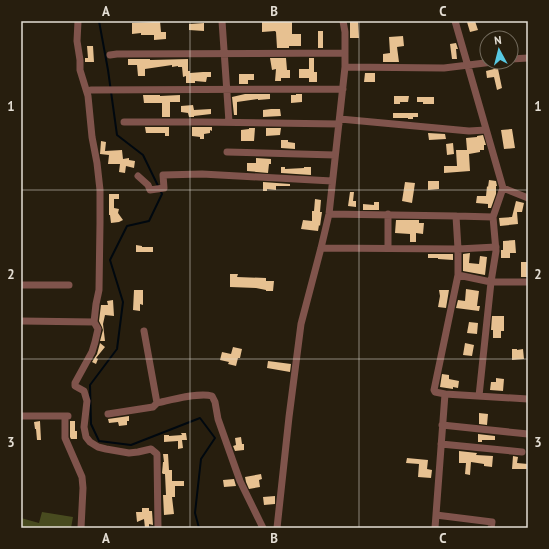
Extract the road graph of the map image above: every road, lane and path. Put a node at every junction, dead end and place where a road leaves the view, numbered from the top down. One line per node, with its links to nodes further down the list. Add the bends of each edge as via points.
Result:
1 (78, 21): 38 (street, via 80,70 88,96 100,190 99,290)
2 (222, 21): 5 (street)
3 (343, 21): 6 (street)
4 (455, 21): 9 (street)
5 (224, 53): 6 (street); 7 (street); 11 (street)
6 (345, 53): 10 (street)
7 (110, 55)
8 (479, 64): 9 (street)
9 (467, 66): 10 (street); 17 (street)
10 (345, 67): 12 (street)
11 (226, 89): 12 (street); 13 (street); 15 (street)
12 (342, 89): 16 (street)
13 (91, 90)
14 (124, 122): 15 (street)
15 (229, 122): 16 (street)
16 (340, 122): 17 (street); 19 (street)
17 (486, 130): 22 (street)
18 (227, 152): 19 (street)
19 (335, 155): 21 (street)
20 (138, 176): 21 (street, via 150,190 164,188 163,175 202,174)
21 (332, 181): 24 (street)
22 (503, 188): 23 (street); 27 (street)
23 (528, 198)
24 (329, 214): 25 (street); 29 (street)
25 (388, 214): 26 (street); 30 (street)
26 (456, 216): 27 (street); 31 (street)
27 (493, 217): 28 (street)
28 (496, 247): 31 (street); 33 (street)
29 (321, 248): 30 (street); 54 (street, via 302,324)
30 (388, 248): 31 (street)
31 (458, 249): 32 (street)
32 (458, 275): 33 (street); 40 (street, via 434,390)
33 (491, 282): 34 (street); 41 (street)
34 (528, 282)
35 (21, 285): 36 (street)
36 (69, 285)
37 (21, 321): 38 (street)
38 (94, 322): 52 (street, via 98,330 92,352 75,383 75,386 84,390 87,401 84,427 86,437 90,442 106,450 129,453 151,449 157,454)
39 (144, 332): 43 (street)
40 (445, 394): 41 (street); 46 (street)
41 (479, 396): 42 (street)
42 (528, 399)
43 (157, 403): 44 (street, via 153,408); 53 (street, via 188,396 212,396 240,481)
44 (108, 414)
45 (21, 416): 51 (street, via 67,416 65,438 82,477)
46 (442, 425): 47 (street); 48 (street)
47 (528, 434)
48 (441, 444): 49 (street); 50 (street)
49 (522, 452)
50 (436, 515): 55 (street); 56 (street, via 492,522)
51 (81, 528)
52 (158, 528)
53 (263, 528)
54 (276, 528)
55 (435, 528)
56 (491, 528)

